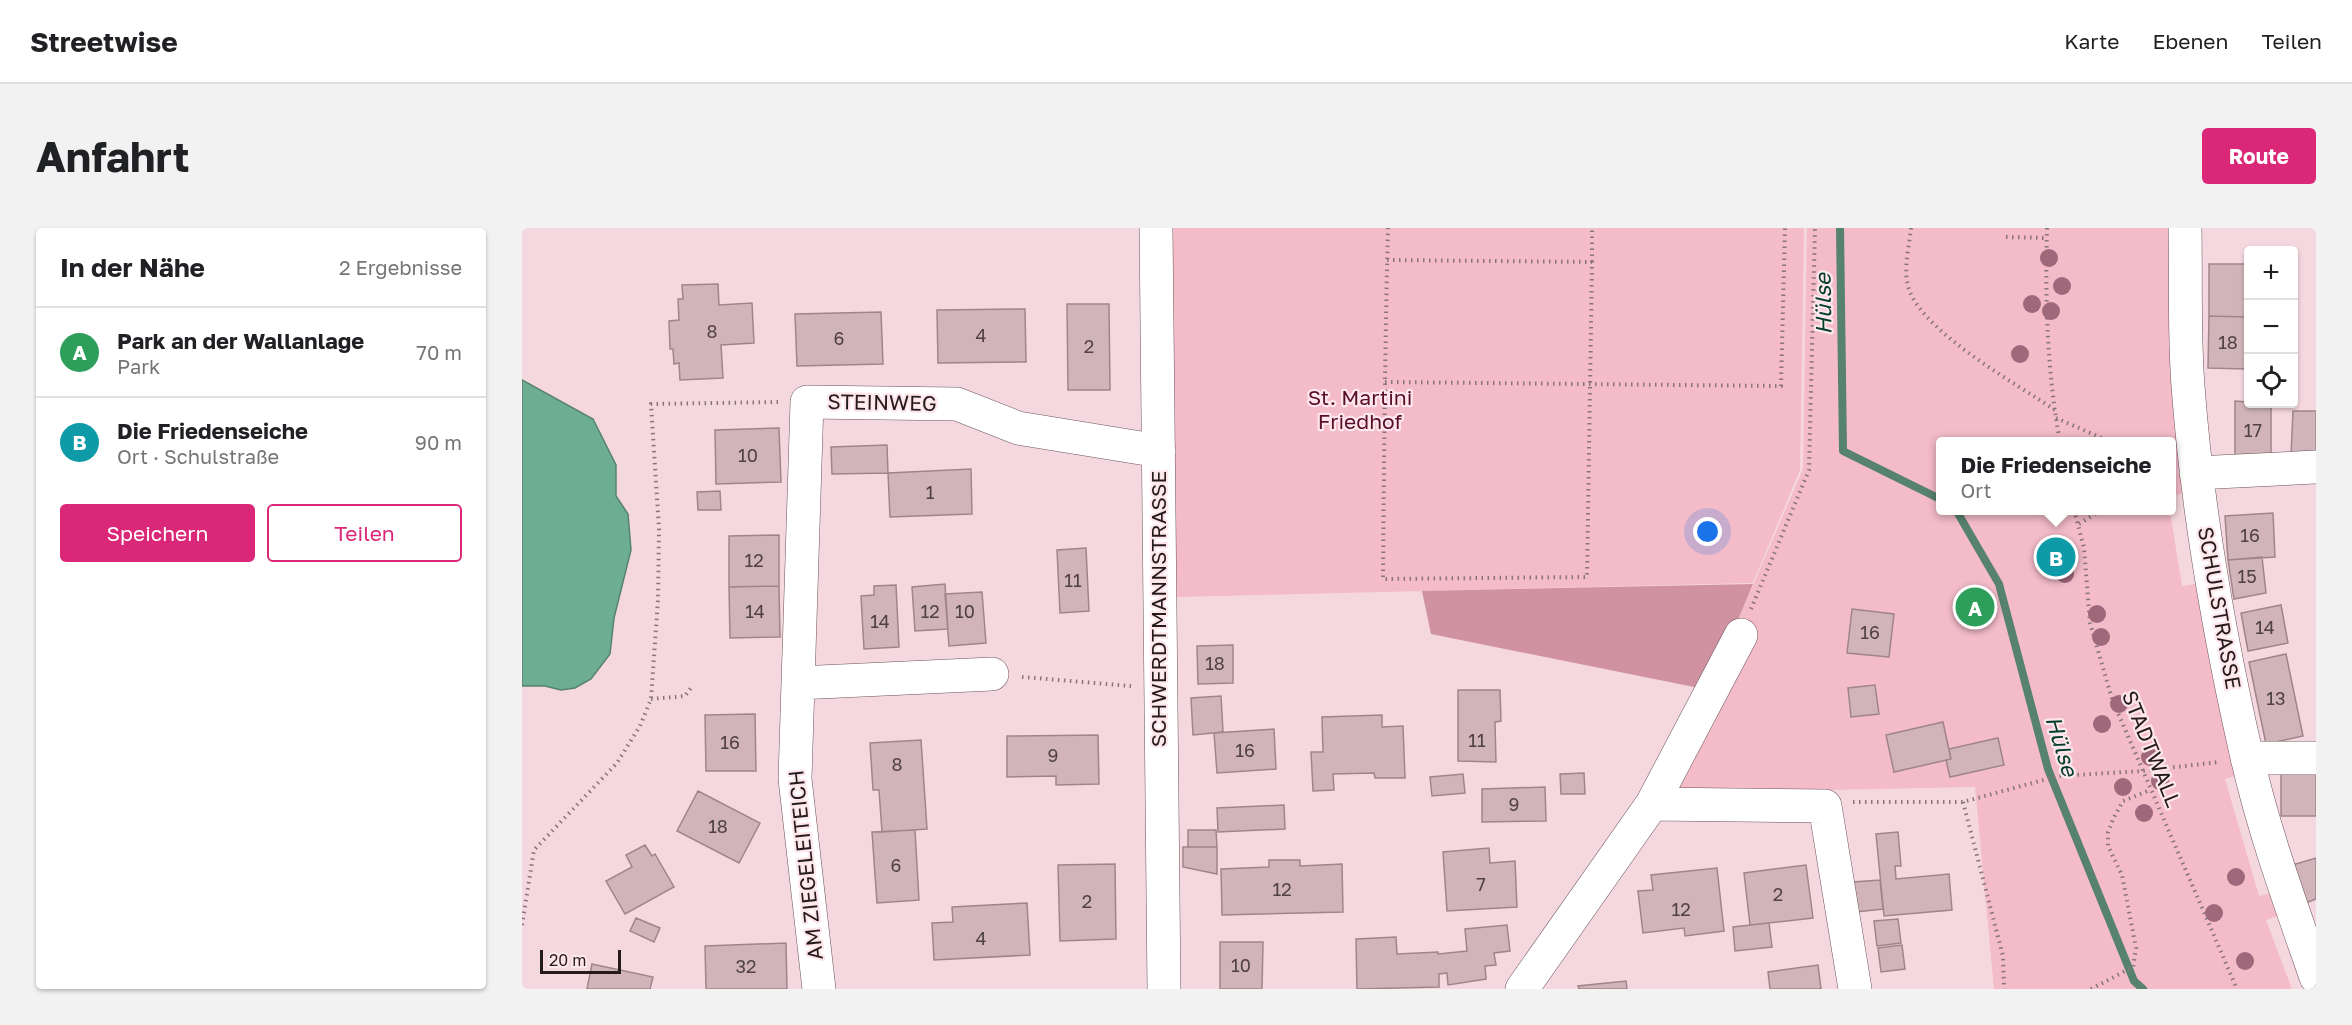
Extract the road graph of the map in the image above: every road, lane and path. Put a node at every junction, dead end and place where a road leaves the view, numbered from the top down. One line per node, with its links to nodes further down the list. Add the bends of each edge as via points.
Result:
1 (1156, 228): 20 (street, SCHWERDTMANNSTRASSE)
2 (1388, 228): 11 (path)
3 (1592, 228): 12 (path)
4 (1785, 228): 14 (path, via 1781,386)
5 (1815, 228): 26 (path, via 1809,470)
6 (1911, 228): 16 (path, via 1906,276 1910,293 1936,328)
7 (2047, 228): 10 (path)
8 (2185, 228): 22 (street, SCHULSTRASSE, via 2188,385)
9 (2006, 237): 10 (path)
10 (2047, 238): 16 (path, via 2046,293)
11 (1387, 260): 12 (path); 13 (path)
12 (1592, 262): 14 (path)
13 (1385, 382): 14 (path); 14 (path, via 1383,579 1587,577)
14 (1590, 385)
15 (807, 402): 20 (street, STEINWEG, via 957,404 1018,428); 28 (street, STEINWEG); 31 (path, via 651,404 659,529)
16 (2055, 410): 17 (path)
17 (2056, 418): 18 (path); 19 (path)
18 (2059, 437)
19 (2101, 437)
20 (1159, 451): 29 (street, SCHWERDTMANNSTRASSE)
21 (2316, 467): 22 (street)
22 (2196, 473): 32 (street, SCHULSTRASSE)
23 (2076, 515): 25 (path, STADTWALL)
24 (2093, 515): 25 (path)
25 (2079, 524): 34 (path, STADTWALL, via 2090,623 2112,699)
26 (1741, 635): 37 (street)
27 (992, 674): 28 (street); 29 (path, via 1113,686)
28 (798, 683): 41 (street, AM ZIEGELEITEICH, via 795,790)
29 (1159, 685): 42 (street, SCHWERDTMANNSTRASSE)
30 (691, 688): 31 (path, via 685,696)
31 (651, 699): 39 (path, via 617,763 534,850)
32 (2247, 758): 33 (street); 34 (path); 40 (street, SCHULSTRASSE, via 2268,835)
33 (2316, 758)
34 (2142, 771): 35 (path, STADTWALL); 36 (path, via 2058,776)
35 (2150, 790): 46 (path, via 2123,801 2108,832 2108,846 2122,875 2136,948 2133,967); 47 (path, STADTWALL)
36 (1963, 802): 38 (path, via 1838,802); 45 (path, via 2003,956)
37 (1652, 804): 38 (street); 43 (street)
38 (1825, 806): 44 (street)
39 (522, 925)
40 (2316, 977)
41 (819, 989)
42 (1164, 989)
43 (1522, 989)
44 (1855, 989)
45 (2004, 989)
46 (2091, 989)
47 (2236, 989)

